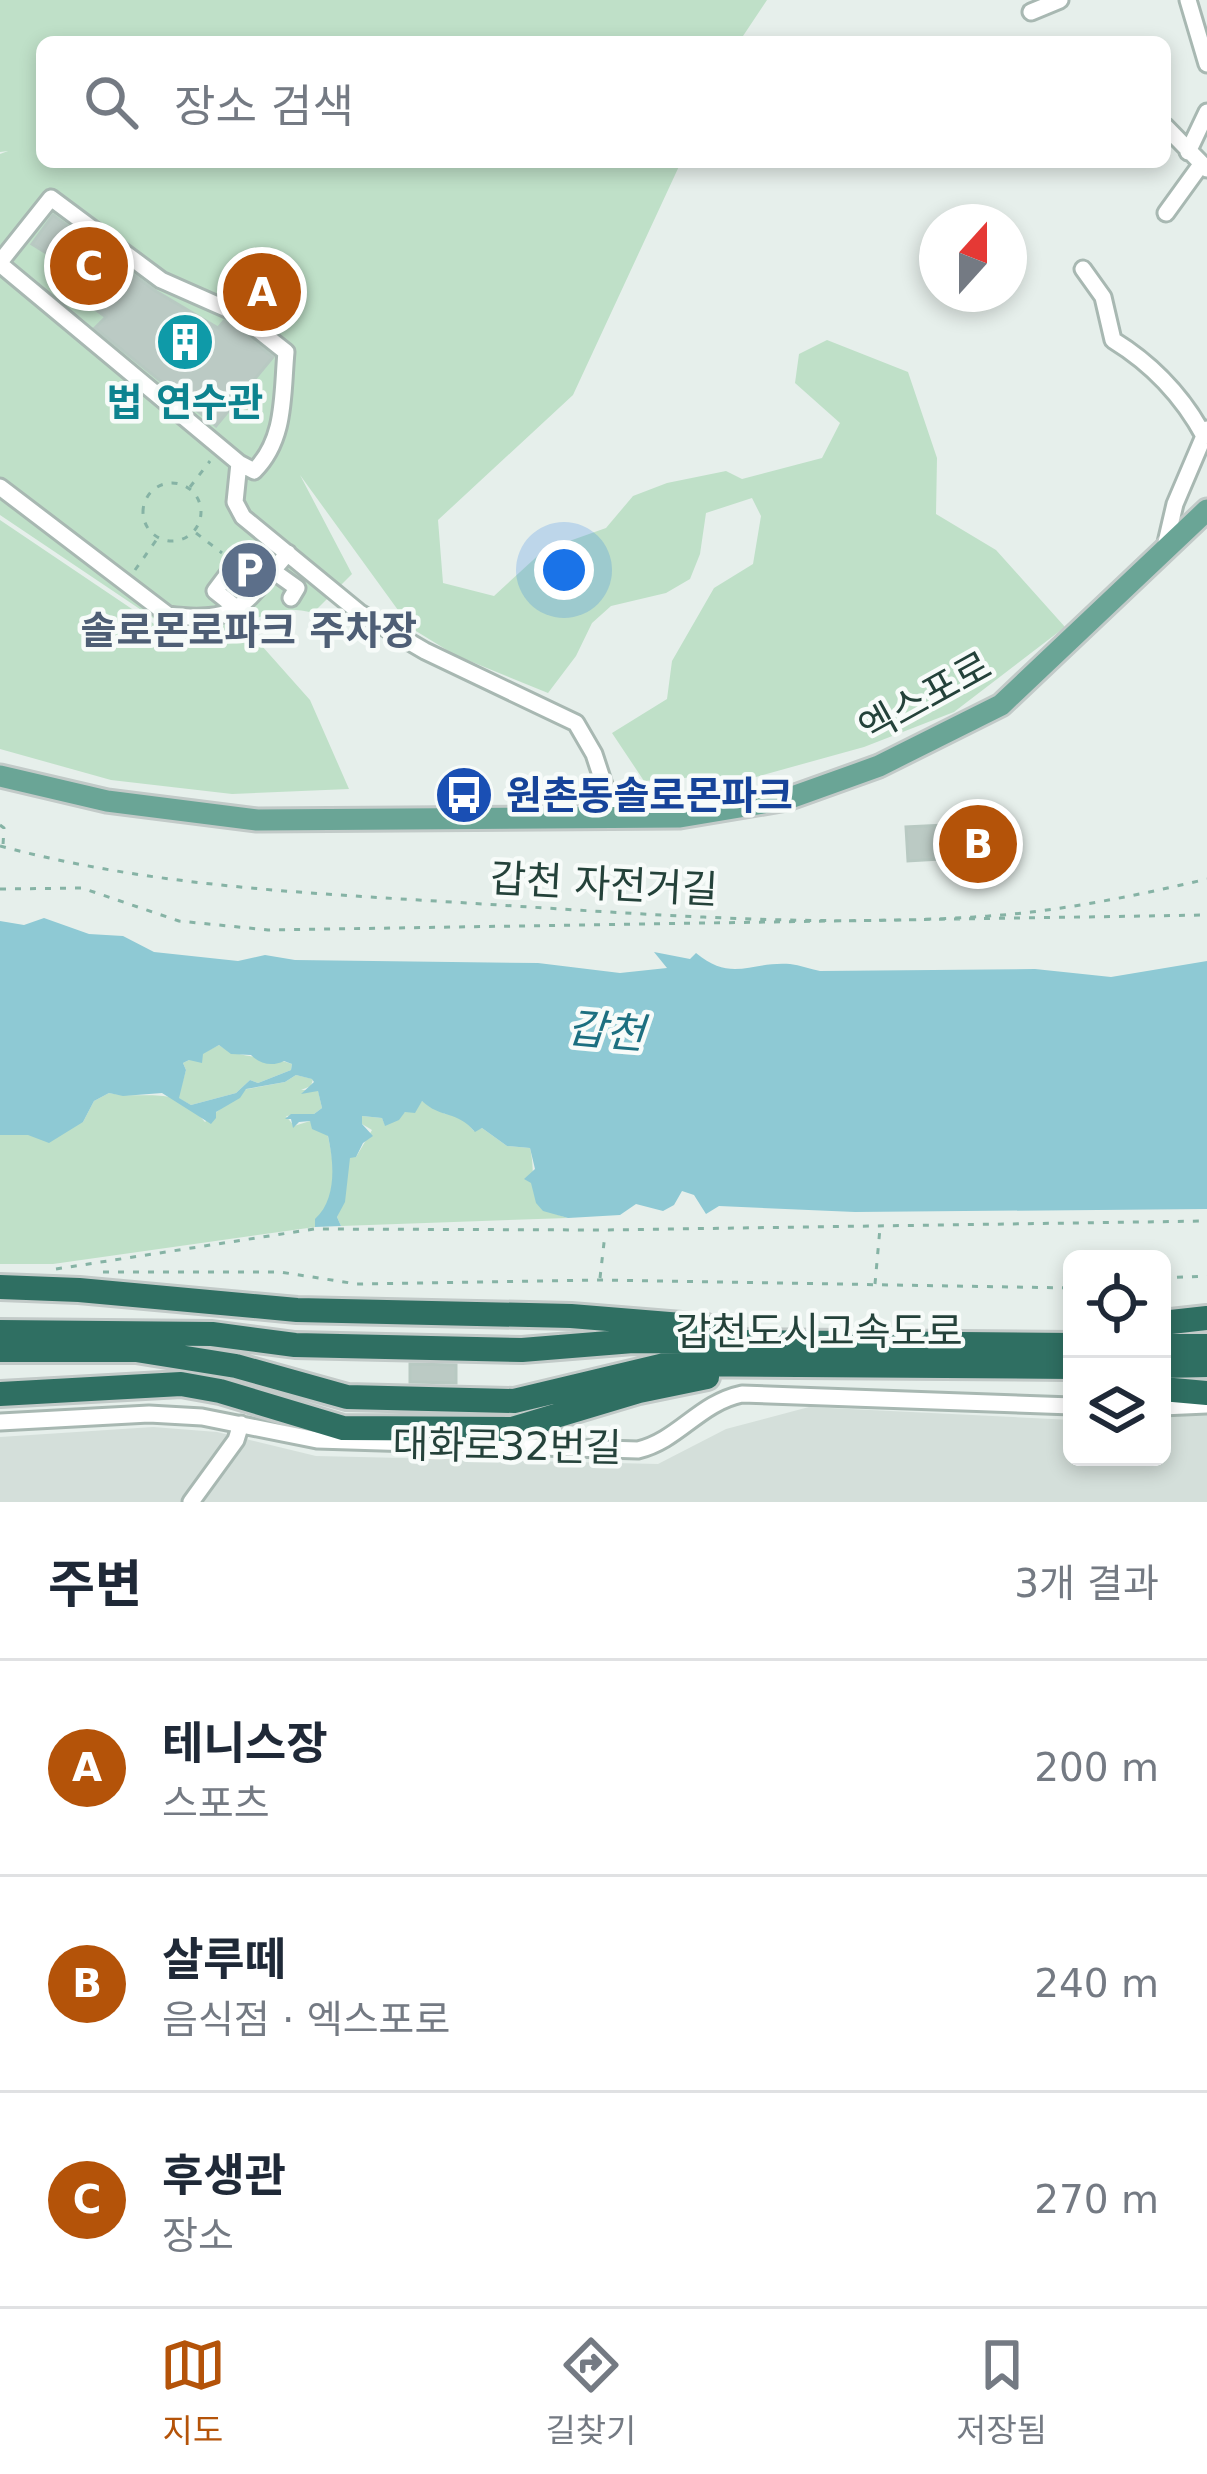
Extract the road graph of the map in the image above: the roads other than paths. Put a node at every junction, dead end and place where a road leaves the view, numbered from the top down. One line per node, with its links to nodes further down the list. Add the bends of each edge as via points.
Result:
1 (1060, 0): 3 (street)
2 (1188, 0): 4 (street)
3 (1031, 12)
4 (1207, 64)
5 (1207, 112): 7 (street)
6 (1171, 133): 7 (street)
7 (1198, 162): 8 (street)
8 (1166, 213)
9 (0, 263): 12 (street); 12 (street, via 51,198 161,280 238,314 286,352 282,420 270,455 254,471)
10 (1083, 269): 11 (street, via 1103,297 1113,340 1146,360)
11 (1205, 433): 15 (street)
12 (239, 463): 16 (street, via 243,518)
13 (0, 487): 19 (street, via 168,615 201,619)
14 (1207, 510): 15 (main road, 엑스포로)
15 (1164, 550): 21 (main road, 엑스포로, via 1001,705 879,766 787,799 680,818)
16 (288, 553): 17 (street); 21 (street, via 360,614 576,723)
17 (272, 571): 18 (street, via 297,588); 19 (street); 19 (street, via 245,551 215,591)
18 (291, 598)
19 (239, 610)
20 (0, 776): 21 (main road, 엑스포로, via 107,801 257,820)
21 (615, 818)
22 (0, 1287): 26 (highway)
23 (1207, 1318): 24 (highway)
24 (1171, 1321)
25 (0, 1332): 26 (highway, 갑천도시고속도로, via 522,1350 633,1341)
26 (900, 1342): 31 (highway, 갑천도시고속도로)
27 (1063, 1344): 31 (highway, 갑천도시고속도로)
28 (1171, 1346): 29 (highway)
29 (1207, 1346)
30 (0, 1350): 34 (highway, 갑천도시고속도로, via 136,1350 236,1366 347,1397 514,1401 669,1364)
31 (1025, 1356): 32 (highway, 갑천도시고속도로); 34 (highway, 갑천도시고속도로); 36 (highway)
32 (1063, 1365)
33 (1207, 1365): 35 (highway)
34 (793, 1366): 39 (highway, via 680,1381 512,1429 343,1428 181,1384)
35 (1171, 1366)
36 (1063, 1374)
37 (1171, 1390): 38 (highway)
38 (1207, 1393)
39 (0, 1394)
40 (1207, 1405): 42 (street)
41 (1063, 1406): 44 (street, 대화로32번길, via 742,1394 698,1412 662,1444 638,1450 344,1442)
42 (1171, 1407)
43 (0, 1422): 44 (street, 대화로32번길, via 149,1414)
44 (242, 1424): 45 (street)
45 (190, 1502)

